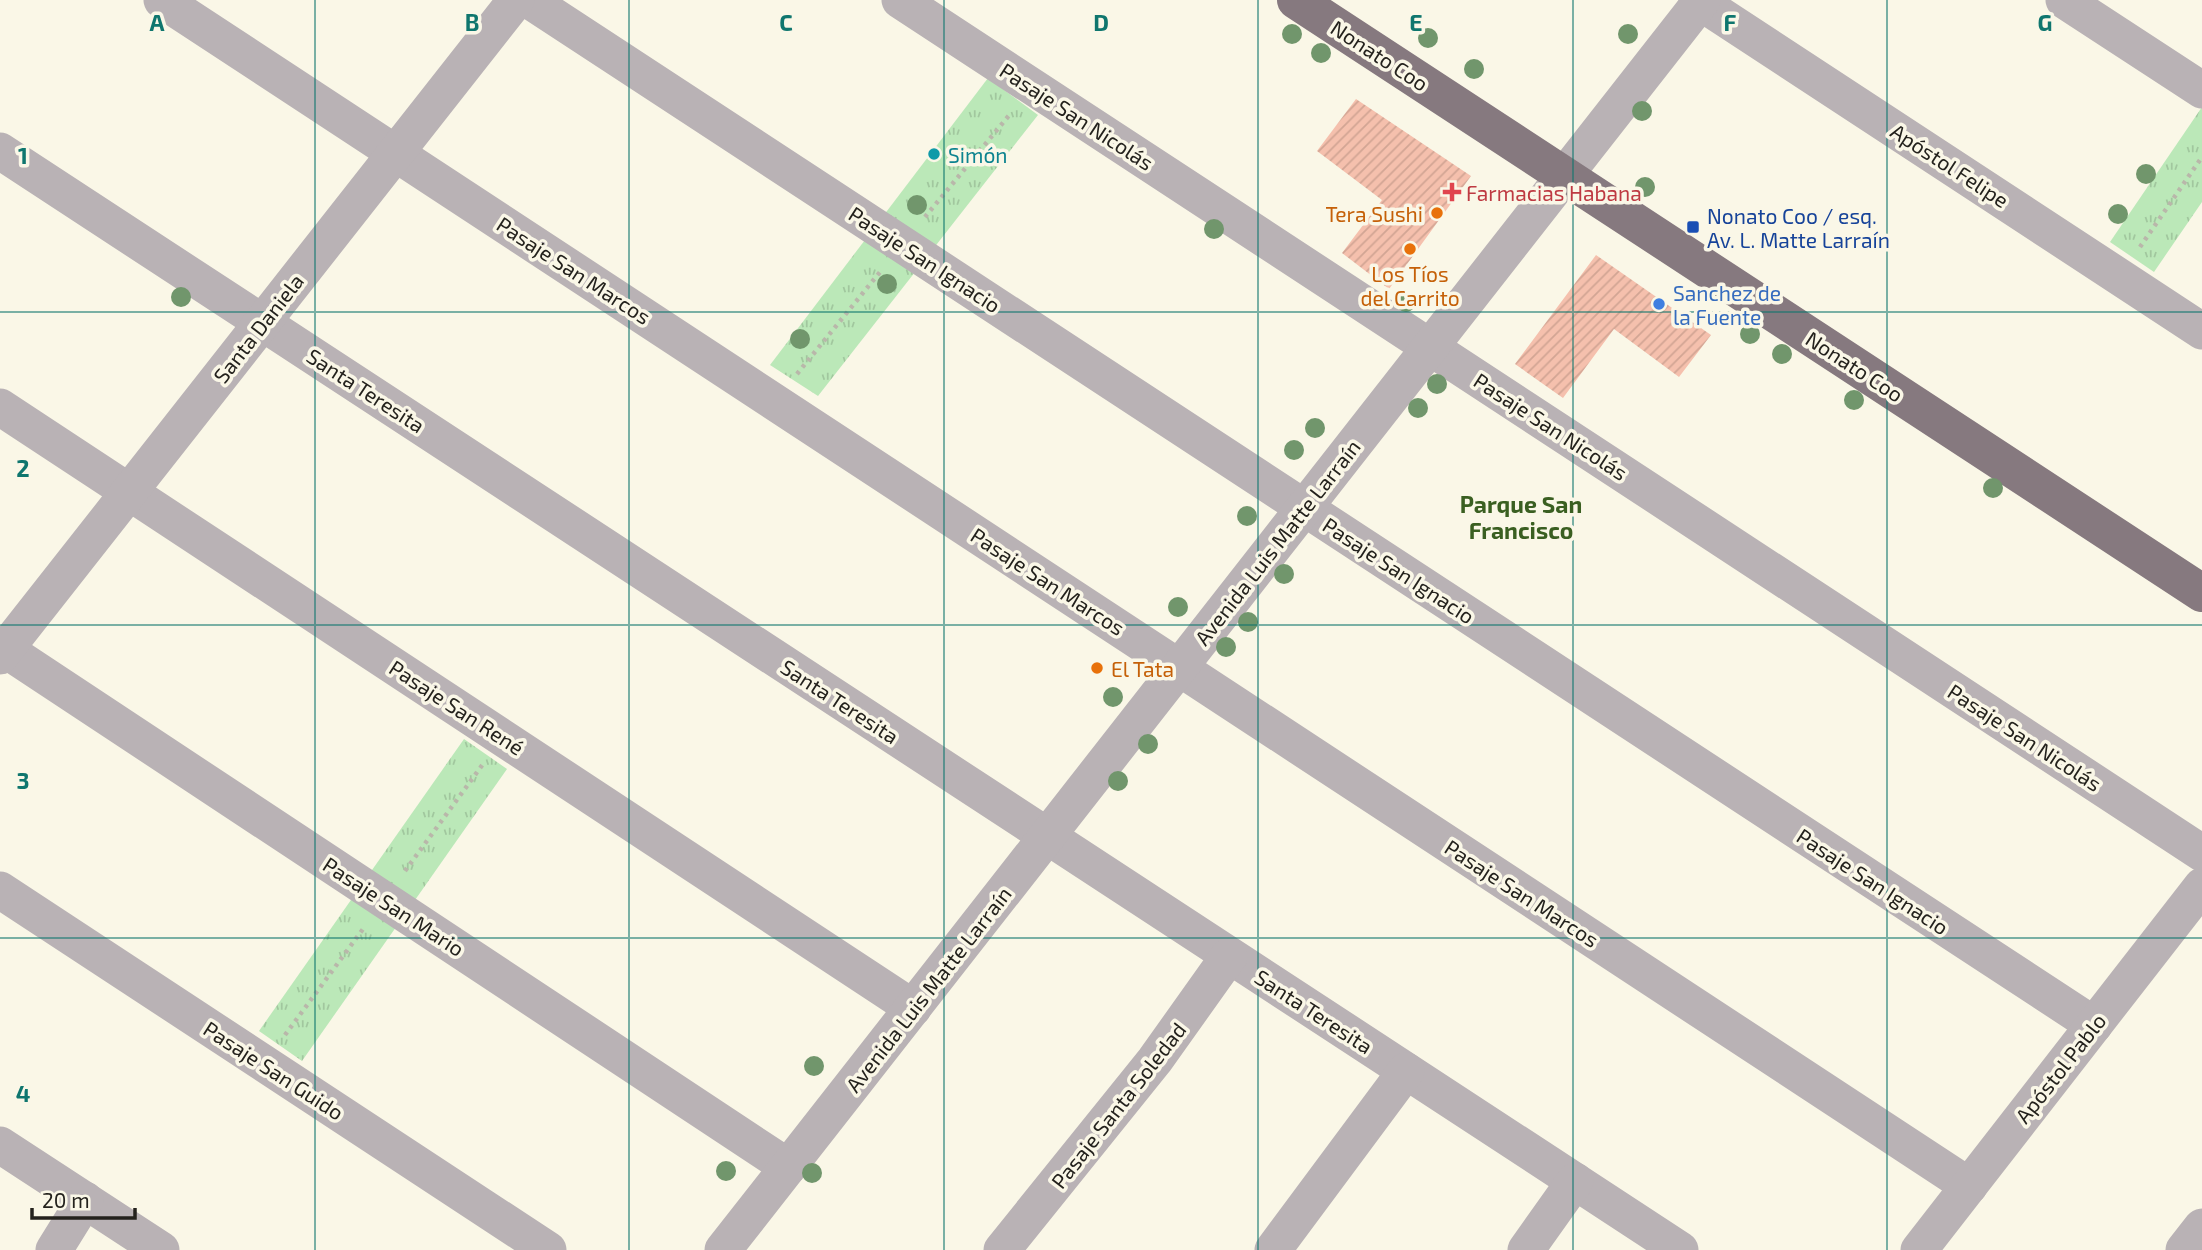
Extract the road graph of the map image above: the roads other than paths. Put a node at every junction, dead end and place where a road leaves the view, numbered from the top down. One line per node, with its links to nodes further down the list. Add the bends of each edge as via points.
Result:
1 (162, 0): 10 (street, Pasaje San Marcos)
2 (516, 0): 10 (street, Santa Daniela)
3 (529, 0): 17 (street, Pasaje San Ignacio)
4 (900, 0): 14 (street, Pasaje San Nicolás)
5 (1296, 0): 11 (main road, Nonato Coo)
6 (2064, 0): 8 (street)
7 (1700, 1): 11 (street, Avenida Luis Matte Larraín); 13 (street, Apóstol Felipe)
8 (2202, 90)
9 (0, 152): 12 (street, Santa Teresita)
10 (395, 153): 12 (street, Santa Daniela); 20 (street, Pasaje San Marcos)
11 (1564, 175): 14 (street, Avenida Luis Matte Larraín); 18 (main road, Nonato Coo)
12 (263, 323): 16 (street, Santa Daniela); 21 (street, Santa Teresita)
13 (2202, 331)
14 (1430, 347): 17 (street, Avenida Luis Matte Larraín); 22 (street, Pasaje San Nicolás)
15 (0, 407): 16 (street, Pasaje San René)
16 (129, 492): 19 (street, Santa Daniela); 26 (street, Pasaje San René)
17 (1304, 508): 20 (street, Avenida Luis Matte Larraín); 27 (street, Pasaje San Ignacio)
18 (2202, 593)
19 (2, 651): 30 (street, Pasaje San Mario)
20 (1179, 667): 21 (street, Avenida Luis Matte Larraín); 32 (street, Pasaje San Marcos)
21 (1048, 836): 25 (street, Santa Teresita); 26 (street, Avenida Luis Matte Larraín)
22 (2202, 853)
23 (2202, 886): 27 (street, Apóstol Pablo)
24 (0, 890): 37 (street, Pasaje San Guido)
25 (1229, 956): 28 (street, Santa Teresita); 39 (street, Pasaje Santa Soledad, via 1156,1059)
26 (913, 1007): 30 (street, Avenida Luis Matte Larraín)
27 (2094, 1025): 32 (street, Apóstol Pablo)
28 (1406, 1071): 31 (street, Santa Teresita); 40 (street)
29 (0, 1145): 33 (street)
30 (788, 1167): 38 (street, Avenida Luis Matte Larraín)
31 (1575, 1181): 41 (street); 42 (street, Santa Teresita)
32 (1969, 1186): 43 (street, Apóstol Pablo)
33 (85, 1200): 35 (street); 36 (street)
34 (2202, 1227): 44 (street)
35 (54, 1250)
36 (161, 1250)
37 (548, 1250)
38 (723, 1250)
39 (1002, 1250)
40 (1273, 1250)
41 (1526, 1250)
42 (1680, 1250)
43 (1919, 1250)
44 (2184, 1250)

